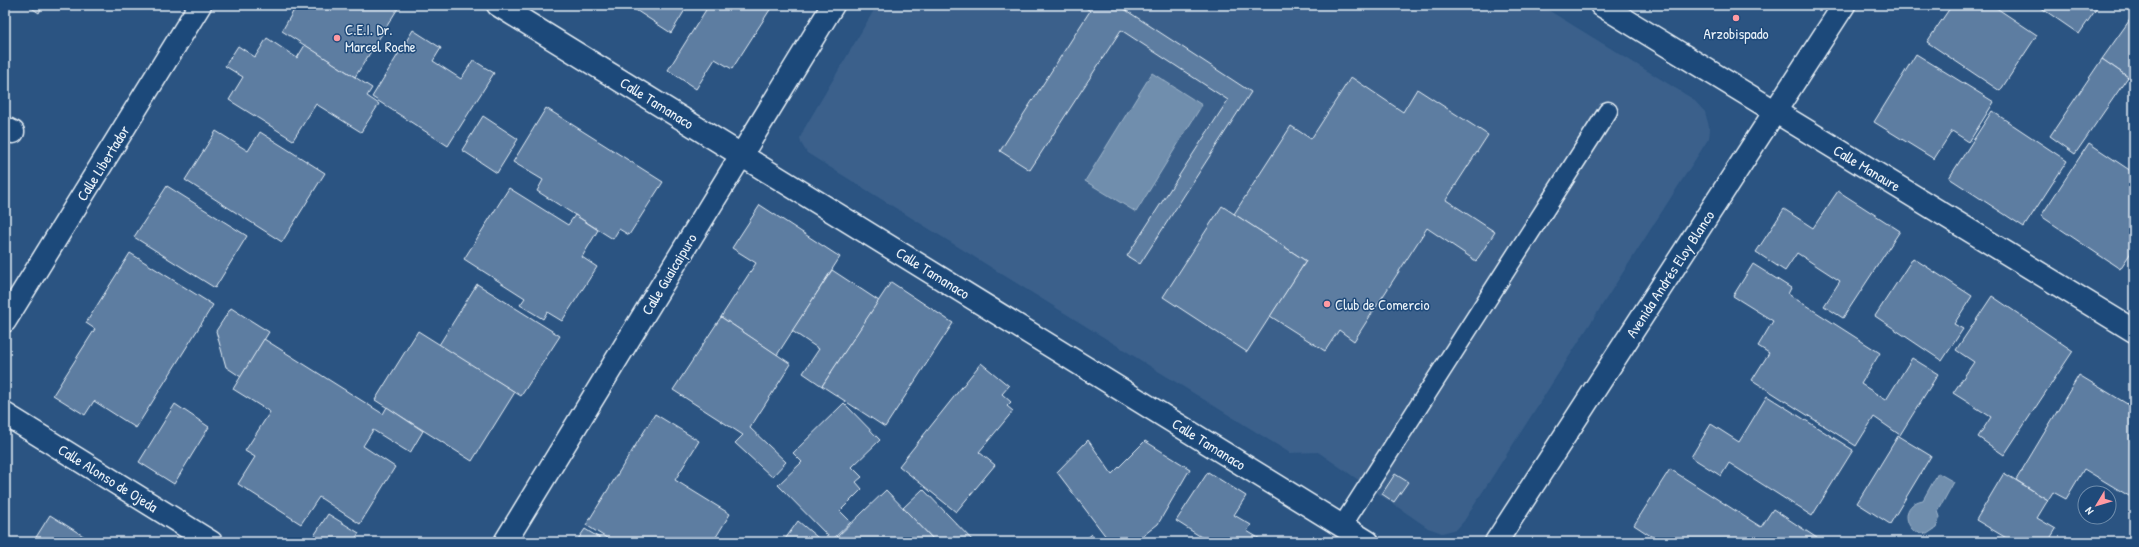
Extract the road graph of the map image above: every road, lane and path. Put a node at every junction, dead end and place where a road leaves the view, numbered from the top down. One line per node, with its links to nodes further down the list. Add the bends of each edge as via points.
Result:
1 (200, 5): 9 (street, Calle Libertador)
2 (498, 5): 8 (street, Calle Tamanaco)
3 (833, 5): 8 (street, Calle Guaicaipuro)
4 (1601, 5): 7 (street, Calle Manaure)
5 (1844, 5): 7 (street, Avenida Andrés Eloy Blanco)
6 (1608, 111): 12 (lane)
7 (1775, 112): 10 (street, Calle Manaure); 16 (street, Avenida Andrés Eloy Blanco)
8 (742, 155): 12 (street, Calle Tamanaco); 14 (street, Calle Guaicaipuro)
9 (5, 321)
10 (2134, 331)
11 (5, 414): 13 (street, Calle Alonso de Ojeda)
12 (1342, 526): 15 (street, Calle Tamanaco)
13 (212, 542)
14 (505, 542)
15 (1368, 542)
16 (1496, 542)

